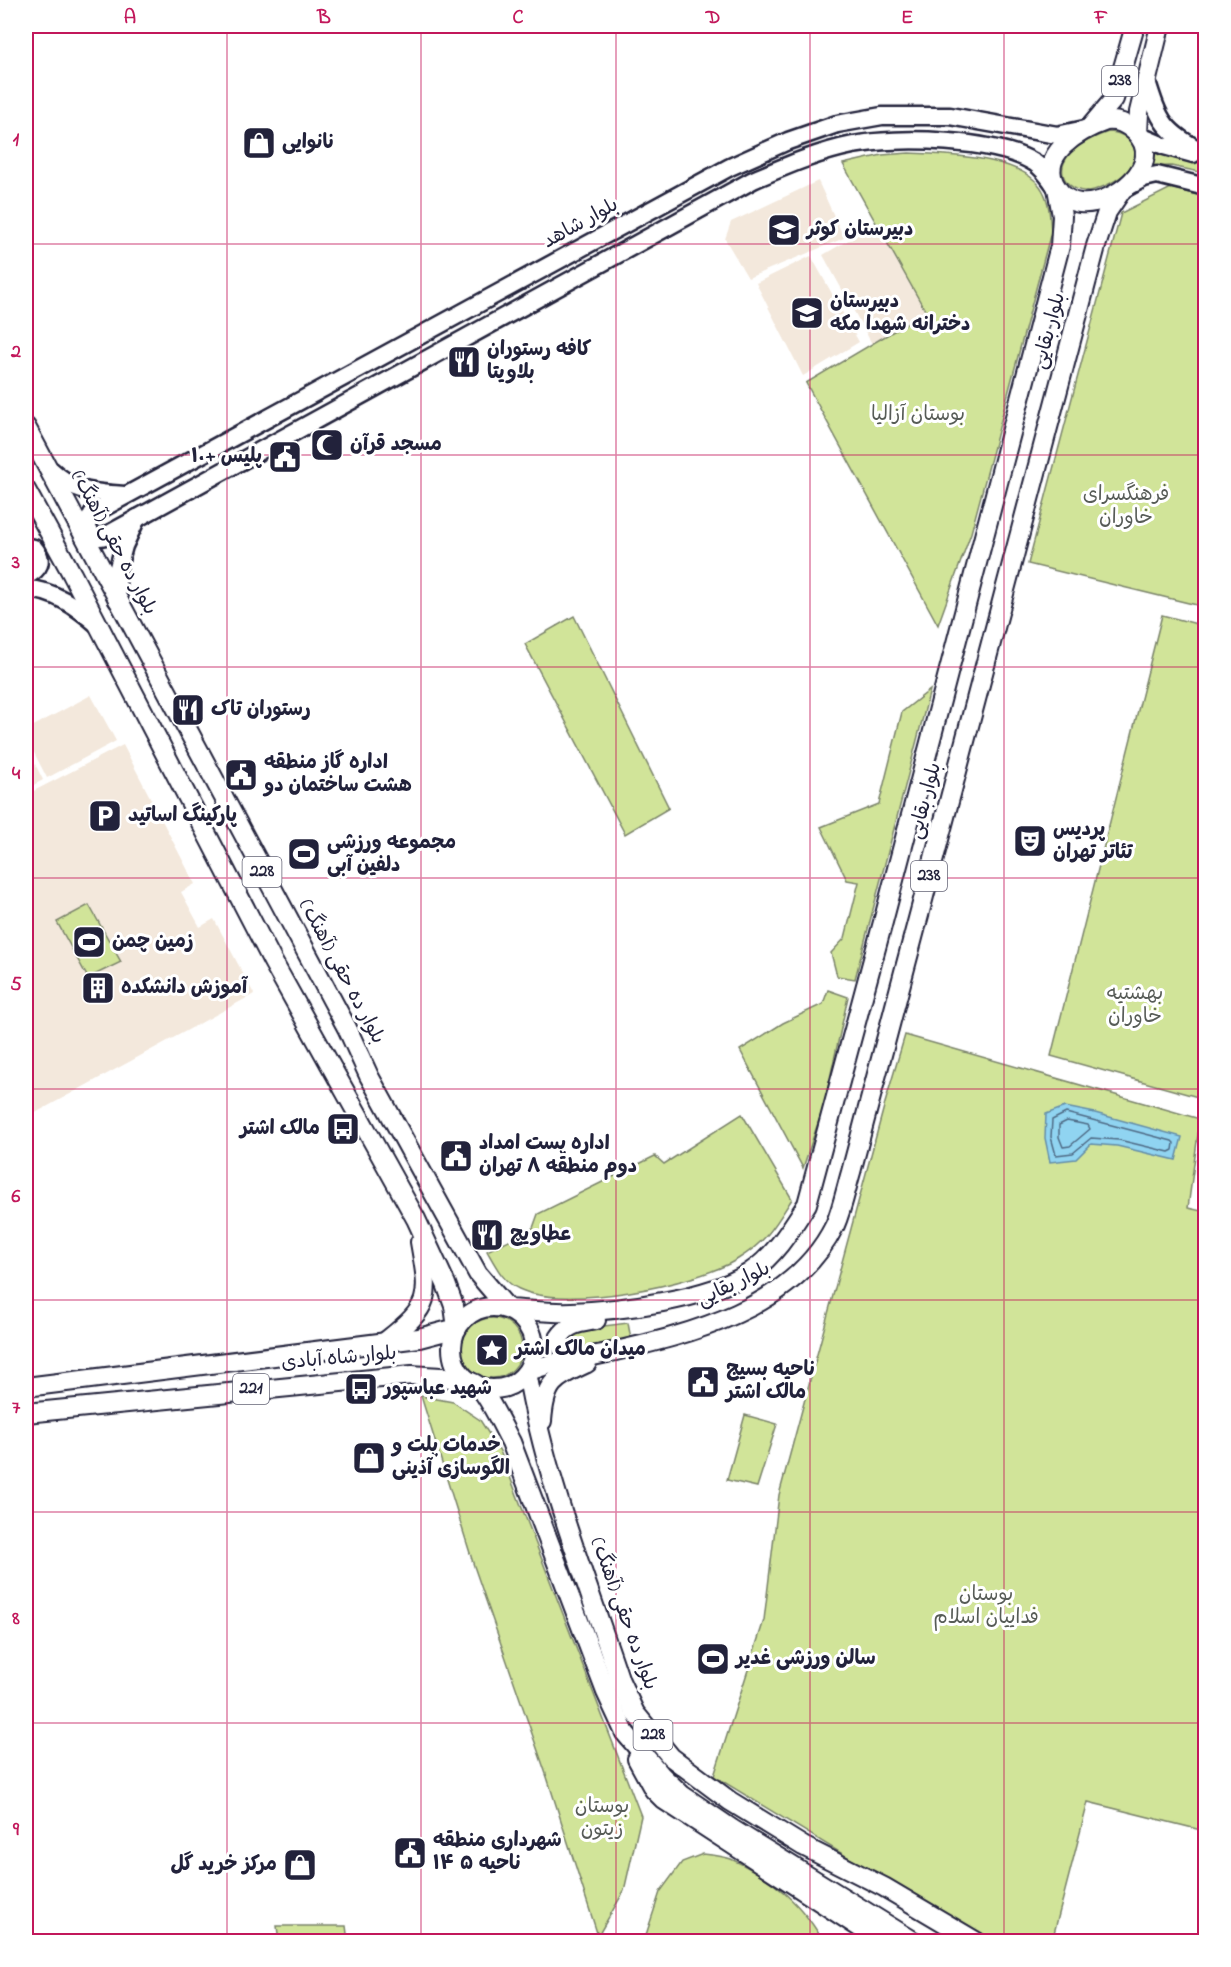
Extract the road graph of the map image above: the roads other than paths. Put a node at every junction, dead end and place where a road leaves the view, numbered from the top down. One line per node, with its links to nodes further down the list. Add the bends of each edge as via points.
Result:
1 (1135, 26): 4 (main road, 238, via 1114,99)
2 (1160, 26): 3 (main road, 238)
3 (1146, 78): 5 (main road, 238); 6 (main road, via 1168,130)
4 (1089, 128): 5 (main road, via 1106,121 1118,122); 8 (main road, via 1061,147 1054,157 1052,176); 10 (main road, بلوار شاهد, via 1057,135 950,116 882,116 837,124 788,141)
5 (1138, 135): 6 (main road, via 1164,147); 9 (main road, via 1144,148 1144,164)
6 (1206, 155)
7 (1206, 187): 9 (main road, via 1157,175)
8 (1057, 188): 9 (main road, via 1076,203 1087,204); 11 (main road, via 1035,163 1004,151 911,140 855,144 753,180); 27 (main road, بلوار بقایی / 238, via 1062,216 1060,246 807,1204 769,1256 748,1273)
9 (1122, 190): 31 (main road, بلوار بقایی / 238, via 1107,212 1096,246 835,1224 813,1259 789,1284 757,1303 688,1332)
10 (681, 194): 11 (main road); 12 (main road, بلوار شاهد)
11 (693, 214): 13 (main road)
12 (355, 371): 13 (main road); 17 (main road, بلوار شاهد)
13 (367, 393): 18 (main road)
14 (26, 427): 15 (main road, بلوار ده حقی (آهنگ) / 228)
15 (46, 466): 17 (main road, via 67,485); 22 (main road, بلوار ده حقی (آهنگ) / 228)
16 (26, 490): 23 (main road, 228)
17 (127, 495): 18 (main road, بلوار شاهد, via 92,514 89,530 98,538)
18 (137, 518): 22 (main road, via 117,571)
19 (26, 547): 20 (main road, via 34,548 40,563 37,570)
20 (26, 576)
21 (26, 589): 23 (main road, via 45,591 76,607)
22 (117, 600): 24 (main road, بلوار ده حقی (آهنگ) / 228)
23 (99, 626): 25 (main road, 228, via 273,962)
24 (424, 1175): 25 (main road, via 416,1192 405,1192); 28 (main road, بلوار ده حقی (آهنگ) / 228, via 478,1274)
25 (397, 1185): 26 (main road, 228)
26 (416, 1219): 29 (main road, 228, via 446,1284); 30 (main road, via 426,1290 423,1304 418,1314)
27 (668, 1302): 28 (main road, بلوار بقایی / 238, via 570,1312); 32 (main road, via 573,1324 559,1338 561,1348)
28 (508, 1309): 29 (main road, via 497,1306 474,1311); 33 (main road, via 519,1315 533,1336 535,1348)
29 (457, 1328): 30 (main road, بلوار شاه آبادی / 221, via 419,1338); 34 (main road, via 454,1361 459,1371)
30 (385, 1341): 35 (main road, بلوار شاه آبادی / 221)
31 (608, 1353): 32 (main road, بلوار بقایی / 238); 37 (main road, via 552,1382 545,1394 542,1426)
32 (576, 1359): 33 (main road, بلوار بقایی / 238)
33 (527, 1372): 34 (main road, via 499,1388); 37 (main road, بلوار ده حقی (آهنگ) / 228)
34 (477, 1385): 36 (main road, بلوار شاه آبادی / 221, via 412,1375); 38 (main road, 228, via 511,1442 606,1692)
35 (26, 1387)
36 (26, 1413)
37 (547, 1464): 41 (main road, بلوار ده حقی (آهنگ) / 228, via 620,1681 636,1713 671,1757 730,1801 803,1846)
38 (629, 1738): 39 (main road, via 654,1790 664,1800); 40 (main road, 228, via 682,1795)
39 (882, 1941)
40 (915, 1941)
41 (977, 1941)

